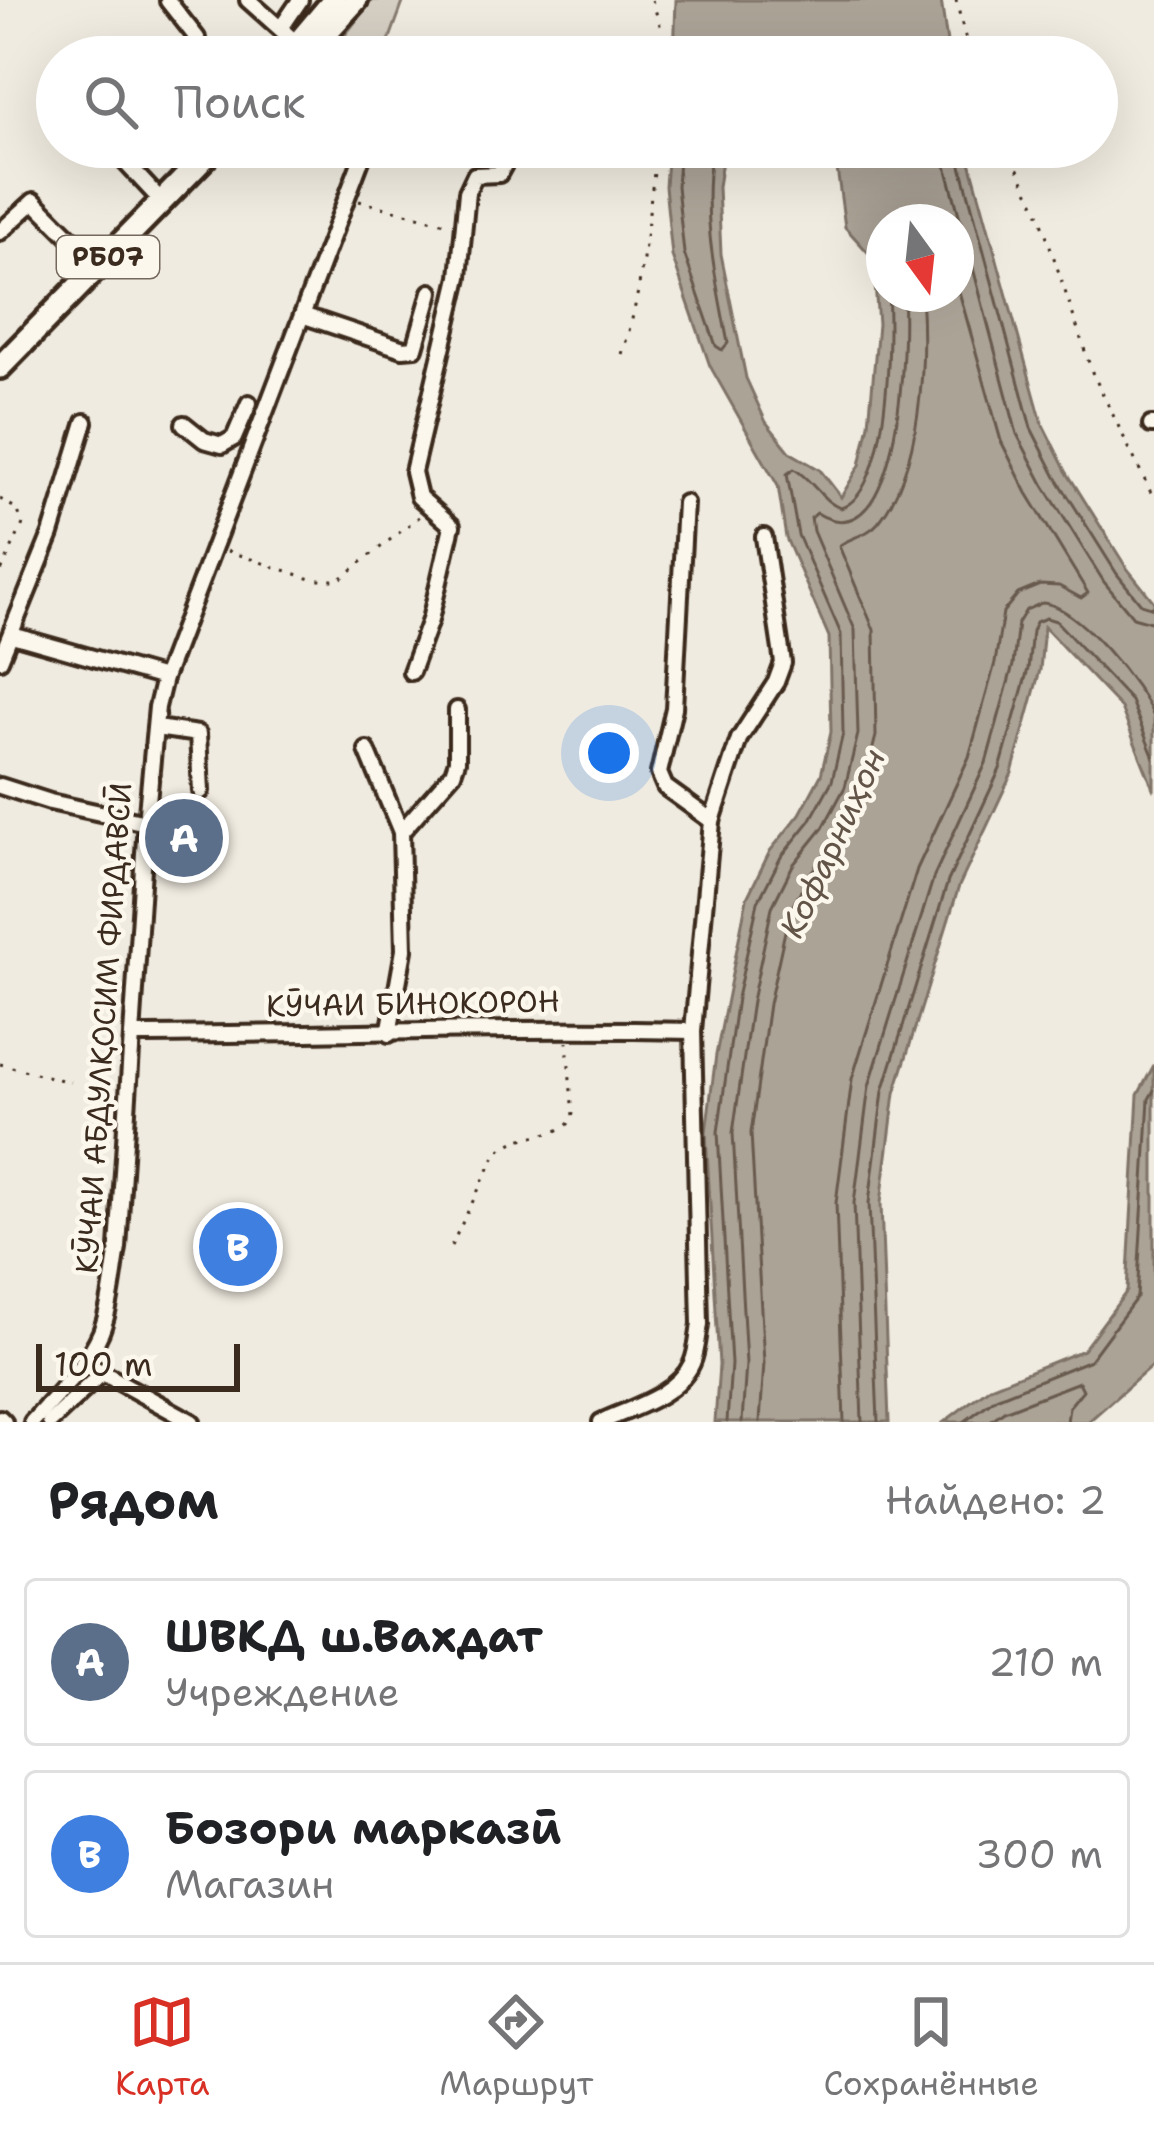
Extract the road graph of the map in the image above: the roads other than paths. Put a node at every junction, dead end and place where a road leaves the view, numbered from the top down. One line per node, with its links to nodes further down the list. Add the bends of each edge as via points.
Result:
1 (248, 0): 6 (street)
2 (300, 0): 6 (street)
3 (356, 0): 5 (highway)
4 (168, 1): 7 (street)
5 (336, 9): 9 (highway)
6 (281, 28): 8 (street)
7 (195, 36)
8 (287, 36)
9 (315, 36)
10 (130, 168): 15 (street)
11 (179, 168): 15 (highway, РБ07)
12 (194, 168): 21 (highway, РБ07)
13 (358, 168): 19 (street, КӮЧАИ АБДУЛҚОСИМ ФИРДАВСӢ)
14 (502, 168): 29 (street, via 469,181 459,277 412,472 413,486 452,526)
15 (154, 194): 17 (highway, РБ07)
16 (0, 232): 17 (street, via 34,201)
17 (91, 258): 20 (highway, РБ07)
18 (431, 292): 19 (street, via 410,349)
19 (302, 315): 30 (street, КӮЧАИ АБДУЛҚОСИМ ФИРДАВСӢ)
20 (0, 350)
21 (0, 367)
22 (249, 403): 24 (street, via 223,446)
23 (85, 422): 27 (street)
24 (184, 424)
25 (685, 503): 36 (street, via 674,708 658,773 677,798)
26 (764, 537): 36 (street, via 783,663 739,739)
27 (12, 635): 28 (street); 30 (street)
28 (0, 660)
29 (411, 673)
30 (164, 678): 32 (street, КӮЧАИ АБДУЛҚОСИМ ФИРДАВСӢ)
31 (457, 710): 38 (street, via 453,773)
32 (156, 728): 35 (street, via 198,734); 37 (street, КӮЧАИ АБДУЛҚОСИМ ФИРДАВСӢ)
33 (367, 750): 38 (street)
34 (0, 786): 37 (street)
35 (200, 791)
36 (712, 821): 39 (street)
37 (146, 823): 40 (street, КӮЧАИ АБДУЛҚОСИМ ФИРДАВСӢ)
38 (401, 832): 41 (street, via 404,950)
39 (693, 1031): 41 (street, КӮЧАИ БИНОКОРОН); 47 (street, via 700,1324 692,1364 658,1396)
40 (133, 1034): 41 (street, КӮЧАИ БИНОКОРОН); 42 (street, КӮЧАИ АБДУЛҚОСИМ ФИРДАВСӢ, via 115,1268 100,1335)
41 (389, 1034)
42 (82, 1362): 43 (street); 44 (street, КӮЧАИ АБДУЛҚОСИМ ФИРДАВСӢ)
43 (102, 1372): 45 (street); 46 (street)
44 (32, 1422)
45 (50, 1422)
46 (192, 1422)
47 (601, 1422)

